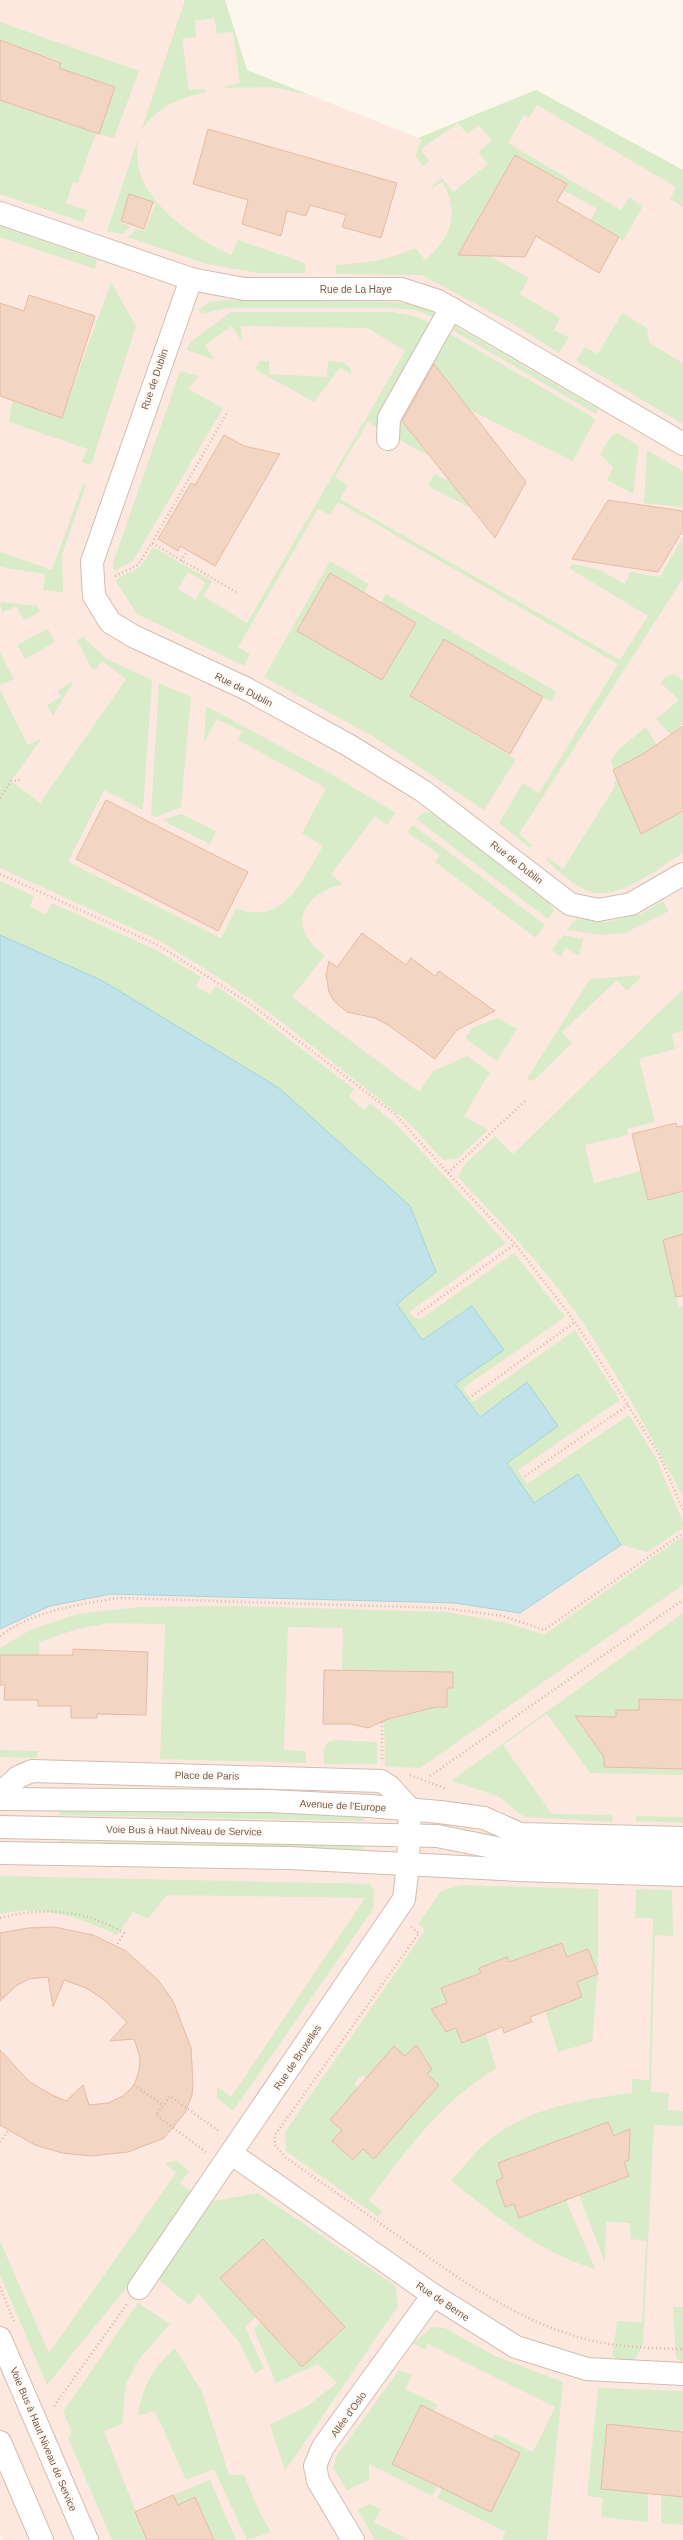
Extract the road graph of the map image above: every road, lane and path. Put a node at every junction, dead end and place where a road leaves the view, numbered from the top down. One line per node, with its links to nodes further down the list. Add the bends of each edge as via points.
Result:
1 (0, 213): 2 (street, Rue de La Haye)
2 (191, 278): 3 (street, Rue de La Haye, via 244,289 401,289); 15 (street, Rue de Dublin, via 92,562 94,596 110,622 133,636 247,689 357,750 423,791 570,904 598,910 631,904)
3 (451, 308): 5 (street, via 389,418); 6 (street, Rue de La Haye)
4 (228, 411): 7 (path)
5 (388, 439)
6 (683, 444)
7 (152, 543): 9 (path); 10 (path, via 138,565)
8 (187, 551): 9 (path)
9 (181, 561): 11 (path)
10 (114, 577)
11 (236, 592)
12 (21, 780): 13 (path, via 10,781)
13 (0, 798)
14 (0, 874): 17 (path, via 158,945 249,1002 395,1114)
15 (683, 874)
16 (526, 1100): 17 (path)
17 (448, 1173): 18 (path)
18 (515, 1244): 19 (path); 20 (path)
19 (418, 1314)
20 (575, 1322): 21 (path); 22 (path)
21 (472, 1396)
22 (628, 1405): 23 (path); 24 (path, via 659,1454)
23 (525, 1476)
24 (683, 1510)
25 (683, 1533): 27 (path, via 544,1630 503,1616 443,1608 118,1598 76,1605 35,1616)
26 (683, 1600): 31 (path)
27 (0, 1636)
28 (382, 1722): 29 (path)
29 (382, 1760)
30 (408, 1774): 32 (path)
31 (430, 1776)
32 (449, 1790)
33 (0, 1794): 35 (street, Place de Paris, via 18,1777 32,1771 318,1778 381,1781)
34 (0, 1799): 35 (street, Avenue de l'Europe, via 269,1801)
35 (410, 1809): 37 (street, Rue de Bruxelles); 38 (street, Avenue de l'Europe, via 484,1818 520,1834)
36 (0, 1827): 37 (street, Voie Bus à Haut Niveau de Service)
37 (409, 1835): 40 (street, via 437,1836 512,1851); 41 (street, Rue de Bruxelles)
38 (683, 1838)
39 (0, 1853): 41 (street, via 289,1858)
40 (683, 1857)
41 (408, 1865): 42 (street); 52 (street, Rue de Bruxelles, via 404,1899)
42 (683, 1875)
43 (0, 1918): 45 (path, via 38,1911 94,1918 124,1933)
44 (409, 1926): 56 (path, via 419,1933 275,2135 275,2145 285,2157 392,2232 482,2294 525,2318 573,2336 605,2343)
45 (116, 1946)
46 (0, 1994): 47 (path)
47 (5, 1998)
48 (134, 2085): 49 (path)
49 (163, 2105): 52 (path, via 170,2096); 52 (path, via 156,2115)
50 (9, 2130): 51 (path)
51 (0, 2142)
52 (231, 2154): 53 (street, Rue de Bruxelles); 54 (street, Rue de Berne)
53 (139, 2288): 58 (path)
54 (434, 2295): 57 (street, Rue de Berne, via 516,2347 587,2369); 62 (street, Allée d'Oslo, via 323,2447 315,2466 318,2481)
55 (0, 2338): 61 (street, Voie Bus à Haut Niveau de Service)
56 (683, 2349)
57 (683, 2374)
58 (51, 2409)
59 (0, 2442): 60 (street)
60 (42, 2540)
61 (87, 2540)
62 (353, 2540)

